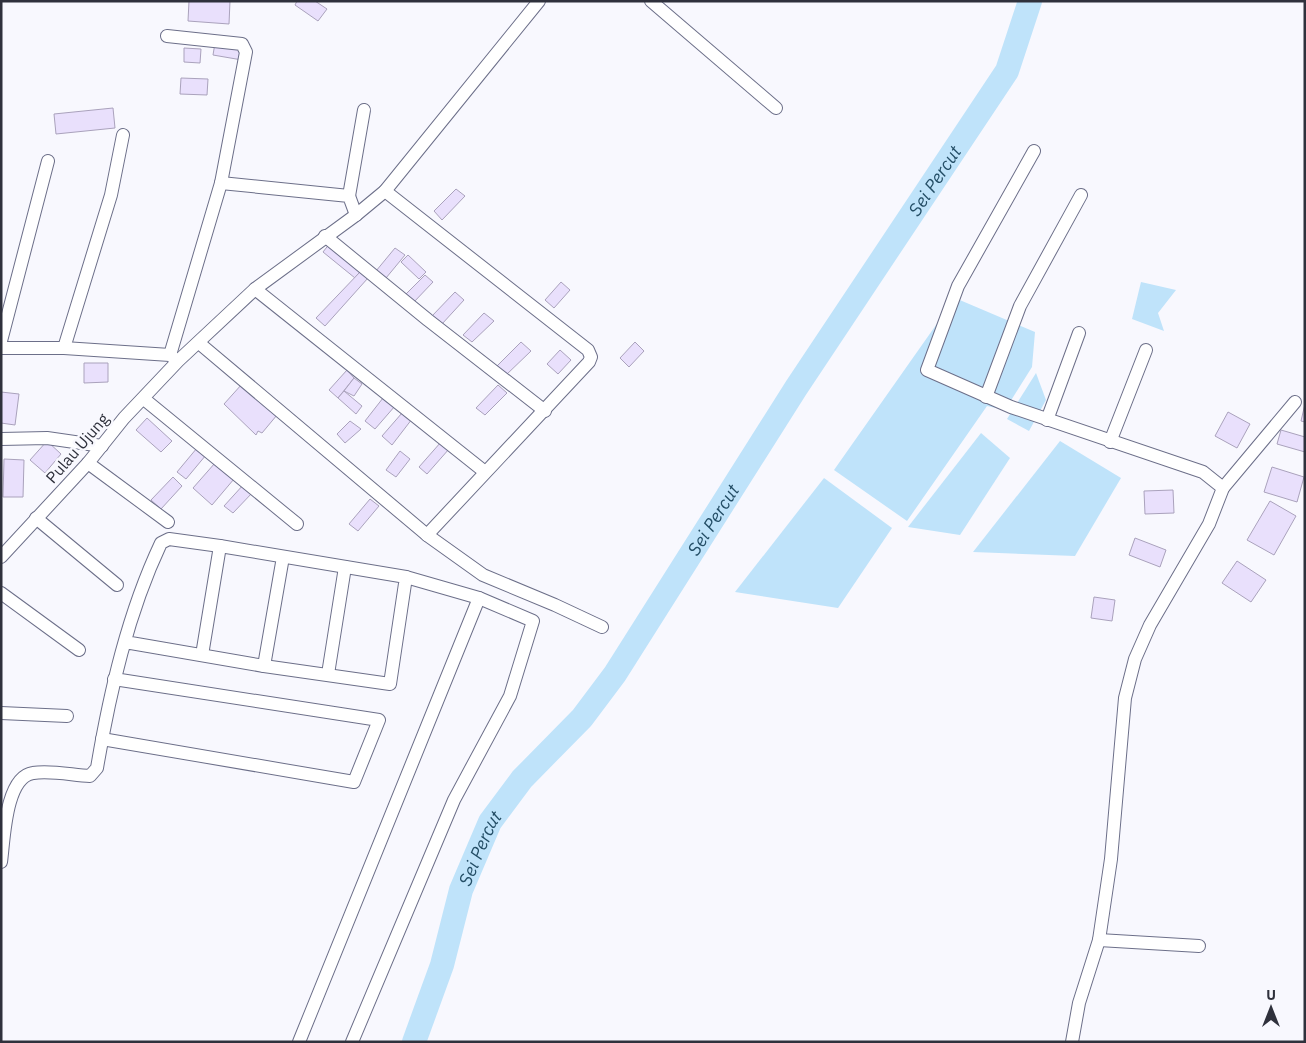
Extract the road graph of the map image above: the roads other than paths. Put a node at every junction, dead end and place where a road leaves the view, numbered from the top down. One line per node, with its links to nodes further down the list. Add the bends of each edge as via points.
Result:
1 (539, 1): 10 (street, Pulau Ujung)
2 (651, 1): 4 (street)
3 (167, 36): 9 (street, via 242,44 246,49)
4 (776, 108)
5 (364, 110): 12 (street)
6 (123, 135): 20 (street, via 111,195)
7 (1034, 151): 23 (street, via 958,286 927,370)
8 (48, 161): 17 (street)
9 (221, 183): 12 (street); 22 (street)
10 (385, 191): 13 (street, Pulau Ujung); 26 (street, via 588,350 589,362)
11 (1080, 195): 23 (street, via 1020,306)
12 (349, 196): 13 (street)
13 (356, 215): 14 (street, Pulau Ujung)
14 (325, 236): 15 (street, Pulau Ujung); 26 (street)
15 (255, 289): 18 (street, Pulau Ujung); 32 (street)
16 (1079, 333): 27 (street)
17 (1, 341)
18 (199, 343): 22 (street, Pulau Ujung); 37 (street)
19 (1, 348): 20 (street)
20 (64, 348): 22 (street)
21 (1146, 350): 29 (street)
22 (174, 358): 24 (street, Pulau Ujung)
23 (986, 397): 27 (street)
24 (144, 398): 30 (street, Pulau Ujung); 36 (street)
25 (1295, 402): 33 (street)
26 (545, 411): 32 (street)
27 (1047, 420): 29 (street)
28 (1, 438): 30 (street, via 47,438)
29 (1110, 442): 33 (street, via 1203,472)
30 (102, 446): 31 (street, Pulau Ujung)
31 (88, 463): 34 (street, Pulau Ujung); 35 (street)
32 (485, 472): 37 (street)
33 (1223, 488): 57 (street, via 1209,524 1150,625 1133,667 1125,698 1111,859)
34 (36, 518): 39 (street, Pulau Ujung); 43 (street)
35 (168, 522)
36 (297, 524)
37 (426, 535): 46 (street, via 483,575)
38 (220, 546): 40 (street); 47 (street, via 170,539 161,542); 49 (street)
39 (1, 557)
40 (283, 557): 41 (street); 50 (street)
41 (346, 567): 42 (street); 51 (street)
42 (406, 577): 45 (street); 51 (street, via 390,684)
43 (117, 585)
44 (1, 593): 48 (street)
45 (479, 598): 59 (street); 60 (street, via 533,621 510,696 454,800)
46 (602, 627)
47 (124, 642): 49 (street); 52 (street)
48 (78, 650)
49 (202, 655): 50 (street)
50 (264, 666): 51 (street)
51 (328, 674)
52 (114, 679): 55 (street); 55 (street, via 379,720 354,782)
53 (1, 713): 54 (street)
54 (67, 716)
55 (102, 739): 56 (street, via 98,768 90,776 31,773 19,781 9,803)
56 (1, 862)
57 (1099, 940): 58 (street); 61 (street, via 1079,1003)
58 (1199, 946)
59 (299, 1042)
60 (352, 1042)
61 (1072, 1042)

